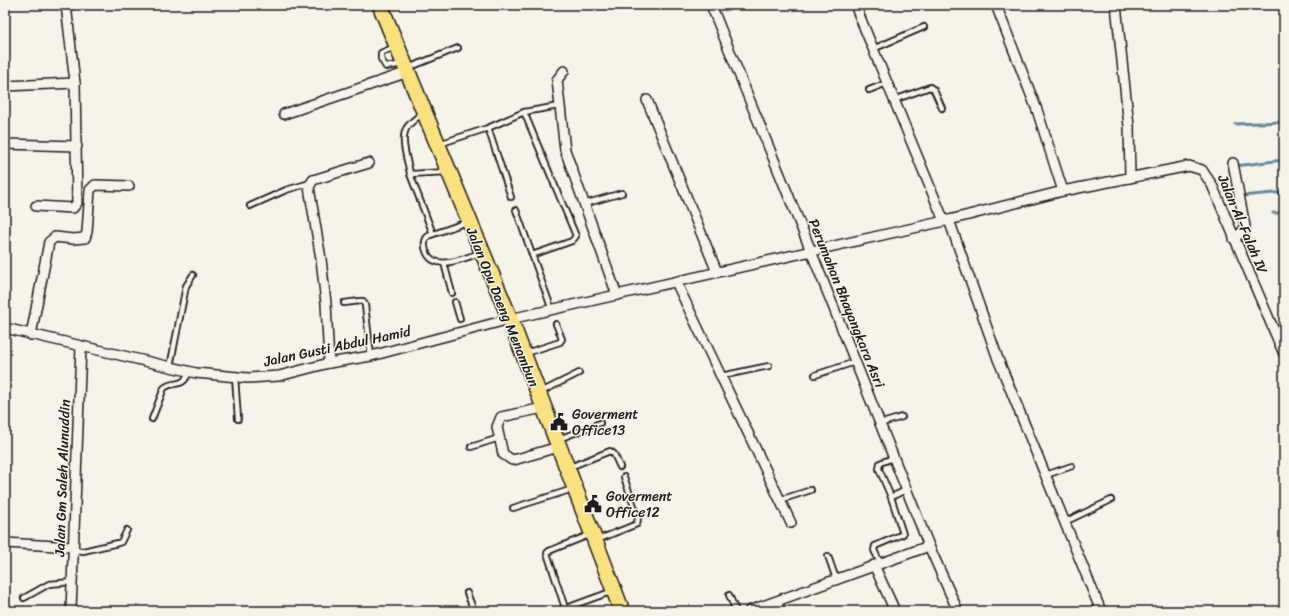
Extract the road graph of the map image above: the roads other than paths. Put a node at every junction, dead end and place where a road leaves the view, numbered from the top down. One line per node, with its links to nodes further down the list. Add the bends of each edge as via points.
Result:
1 (66, 5): 12 (street)
2 (380, 5): 10 (highway, Jalan Opu Daeng Menambun)
3 (711, 5): 45 (street, Perumahan Bhayangkara Asri)
4 (855, 5): 9 (street)
5 (996, 5): 34 (street, via 1037,110)
6 (1116, 5): 31 (street, via 1129,126)
7 (924, 27): 9 (lane)
8 (458, 48): 10 (lane)
9 (873, 49): 13 (street)
10 (406, 68): 20 (highway, Jalan Opu Daeng Menambun); 22 (street)
11 (564, 71): 18 (street, via 557,80)
12 (75, 83): 14 (street); 26 (street)
13 (887, 84): 15 (lane); 17 (street)
14 (5, 86)
15 (869, 90)
16 (647, 100): 49 (street)
17 (894, 100): 19 (lane, via 930,87); 41 (street)
18 (559, 106): 21 (lane); 37 (street, via 565,150)
19 (942, 108)
20 (424, 111): 25 (highway, Jalan Opu Daeng Menambun); 30 (lane, via 405,133)
21 (524, 112): 23 (lane); 47 (lane, via 576,236 572,241)
22 (284, 114)
23 (488, 128): 25 (lane); 36 (lane)
24 (5, 144): 26 (street)
25 (438, 144): 29 (highway, Jalan Opu Daeng Menambun)
26 (77, 146): 38 (street, via 78,196 75,206)
27 (369, 163): 32 (street)
28 (1233, 163): 44 (street, via 1245,226)
29 (449, 172): 30 (lane); 42 (highway, Jalan Opu Daeng Menambun)
30 (410, 174): 43 (lane)
31 (1130, 178): 34 (street, Jalan Al-Falah IV); 44 (street, Jalan Al-Falah IV, via 1189,166 1202,170 1212,185)
32 (310, 183): 39 (lane, via 286,190); 67 (street, via 321,259)
33 (129, 186): 61 (street, via 92,187 86,236 83,239 55,237 49,242)
34 (1063, 190): 41 (street, Jalan Al-Falah IV)
35 (622, 193): 37 (lane)
36 (511, 197)
37 (584, 204): 53 (street)
38 (36, 206)
39 (250, 206)
40 (516, 210): 47 (lane)
41 (947, 221): 45 (street, Jalan Al-Falah IV); 89 (street, via 998,358)
42 (469, 222): 43 (lane); 46 (highway, Jalan Opu Daeng Menambun)
43 (433, 234): 48 (lane, via 425,239 426,252 430,258)
44 (1234, 240): 64 (street, Jalan Al-Falah IV)
45 (812, 251): 49 (street, Jalan Gusti Abdul Hamid); 66 (street, Perumahan Bhayangkara Asri)
46 (482, 253): 48 (lane); 58 (highway, Jalan Opu Daeng Menambun)
47 (532, 255): 56 (lane)
48 (444, 263): 52 (lane)
49 (717, 272): 51 (street, Jalan Gusti Abdul Hamid)
50 (193, 275): 69 (lane, via 186,286)
51 (676, 282): 53 (street, Jalan Gusti Abdul Hamid); 73 (street)
52 (452, 293)
53 (617, 295): 56 (street, Jalan Gusti Abdul Hamid)
54 (455, 302): 57 (lane)
55 (344, 303): 65 (lane, via 363,301 366,305)
56 (552, 310): 58 (street, Jalan Gusti Abdul Hamid)
57 (460, 319)
58 (510, 319): 63 (highway, Jalan Opu Daeng Menambun); 65 (street, Jalan Gusti Abdul Hamid)
59 (556, 324): 63 (lane, via 562,339 560,342)
60 (5, 328): 61 (street, Jalan Gusti Abdul Hamid)
61 (31, 335): 62 (street, Jalan Gusti Abdul Hamid)
62 (81, 346): 69 (street, Jalan Gusti Abdul Hamid); 104 (street, Jalan Gm Saleh Alunuddin)
63 (523, 354): 75 (highway, Jalan Opu Daeng Menambun)
64 (1284, 354)
65 (371, 356): 67 (street, Jalan Gusti Abdul Hamid)
66 (855, 362): 72 (lane); 81 (street, Perumahan Bhayangkara Asri)
67 (329, 363): 74 (street, Jalan Gusti Abdul Hamid, via 279,376)
68 (769, 366): 73 (lane)
69 (170, 367): 70 (street, Jalan Gusti Abdul Hamid)
70 (189, 372): 74 (street, Jalan Gusti Abdul Hamid); 78 (lane, via 182,383 164,388)
71 (579, 373): 75 (lane)
72 (815, 374)
73 (721, 376): 95 (street)
74 (235, 377): 79 (lane)
75 (538, 393): 76 (highway, Jalan Opu Daeng Menambun)
76 (543, 408): 82 (street, via 501,417 498,427); 83 (highway, Jalan Opu Daeng Menambun)
77 (902, 417): 81 (lane)
78 (152, 419)
79 (238, 419)
80 (600, 423): 83 (lane)
81 (879, 424): 85 (street, Perumahan Bhayangkara Asri)
82 (499, 438): 83 (street, via 503,454 512,460); 84 (lane)
83 (557, 444): 88 (highway, Jalan Opu Daeng Menambun)
84 (471, 447)
85 (893, 458): 93 (street, Perumahan Bhayangkara Asri); 94 (lane, via 882,461 879,466)
86 (1072, 466): 89 (lane)
87 (620, 467): 88 (lane, via 614,454 610,452)
88 (567, 468): 91 (highway, Jalan Opu Daeng Menambun)
89 (1046, 475): 98 (street)
90 (624, 477): 101 (lane, via 638,518 637,524)
91 (575, 488): 97 (lane); 101 (highway, Jalan Opu Daeng Menambun)
92 (811, 490): 95 (lane)
93 (906, 490): 94 (lane); 103 (street, Perumahan Bhayangkara Asri)
94 (891, 497): 106 (lane, via 903,534 875,546)
95 (780, 500): 99 (street)
96 (1111, 500): 98 (lane)
97 (513, 508)
98 (1066, 522): 124 (street)
99 (791, 523)
100 (127, 530): 104 (lane, via 118,543 83,551)
101 (594, 537): 109 (highway, Jalan Opu Daeng Menambun); 114 (lane, via 547,553)
102 (5, 542): 104 (street)
103 (929, 546): 106 (street); 123 (street, Perumahan Bhayangkara Asri)
104 (73, 549): 108 (street, Jalan Gm Saleh Alunuddin)
105 (828, 556): 107 (lane)
106 (877, 564): 107 (street); 122 (street)
107 (836, 579): 113 (street)
108 (72, 582): 112 (lane, via 49,584); 115 (street, Jalan Gm Saleh Alunuddin)
109 (614, 590): 114 (lane); 118 (highway, Jalan Opu Daeng Menambun)
110 (467, 593): 116 (lane)
111 (729, 595): 119 (lane)
112 (24, 598)
113 (778, 600): 120 (street); 121 (lane)
114 (565, 608): 117 (lane)
115 (71, 611)
116 (474, 611)
117 (558, 611)
118 (622, 611)
119 (736, 611)
120 (749, 611)
121 (783, 611)
122 (895, 611)
123 (958, 611)
124 (1101, 611)

